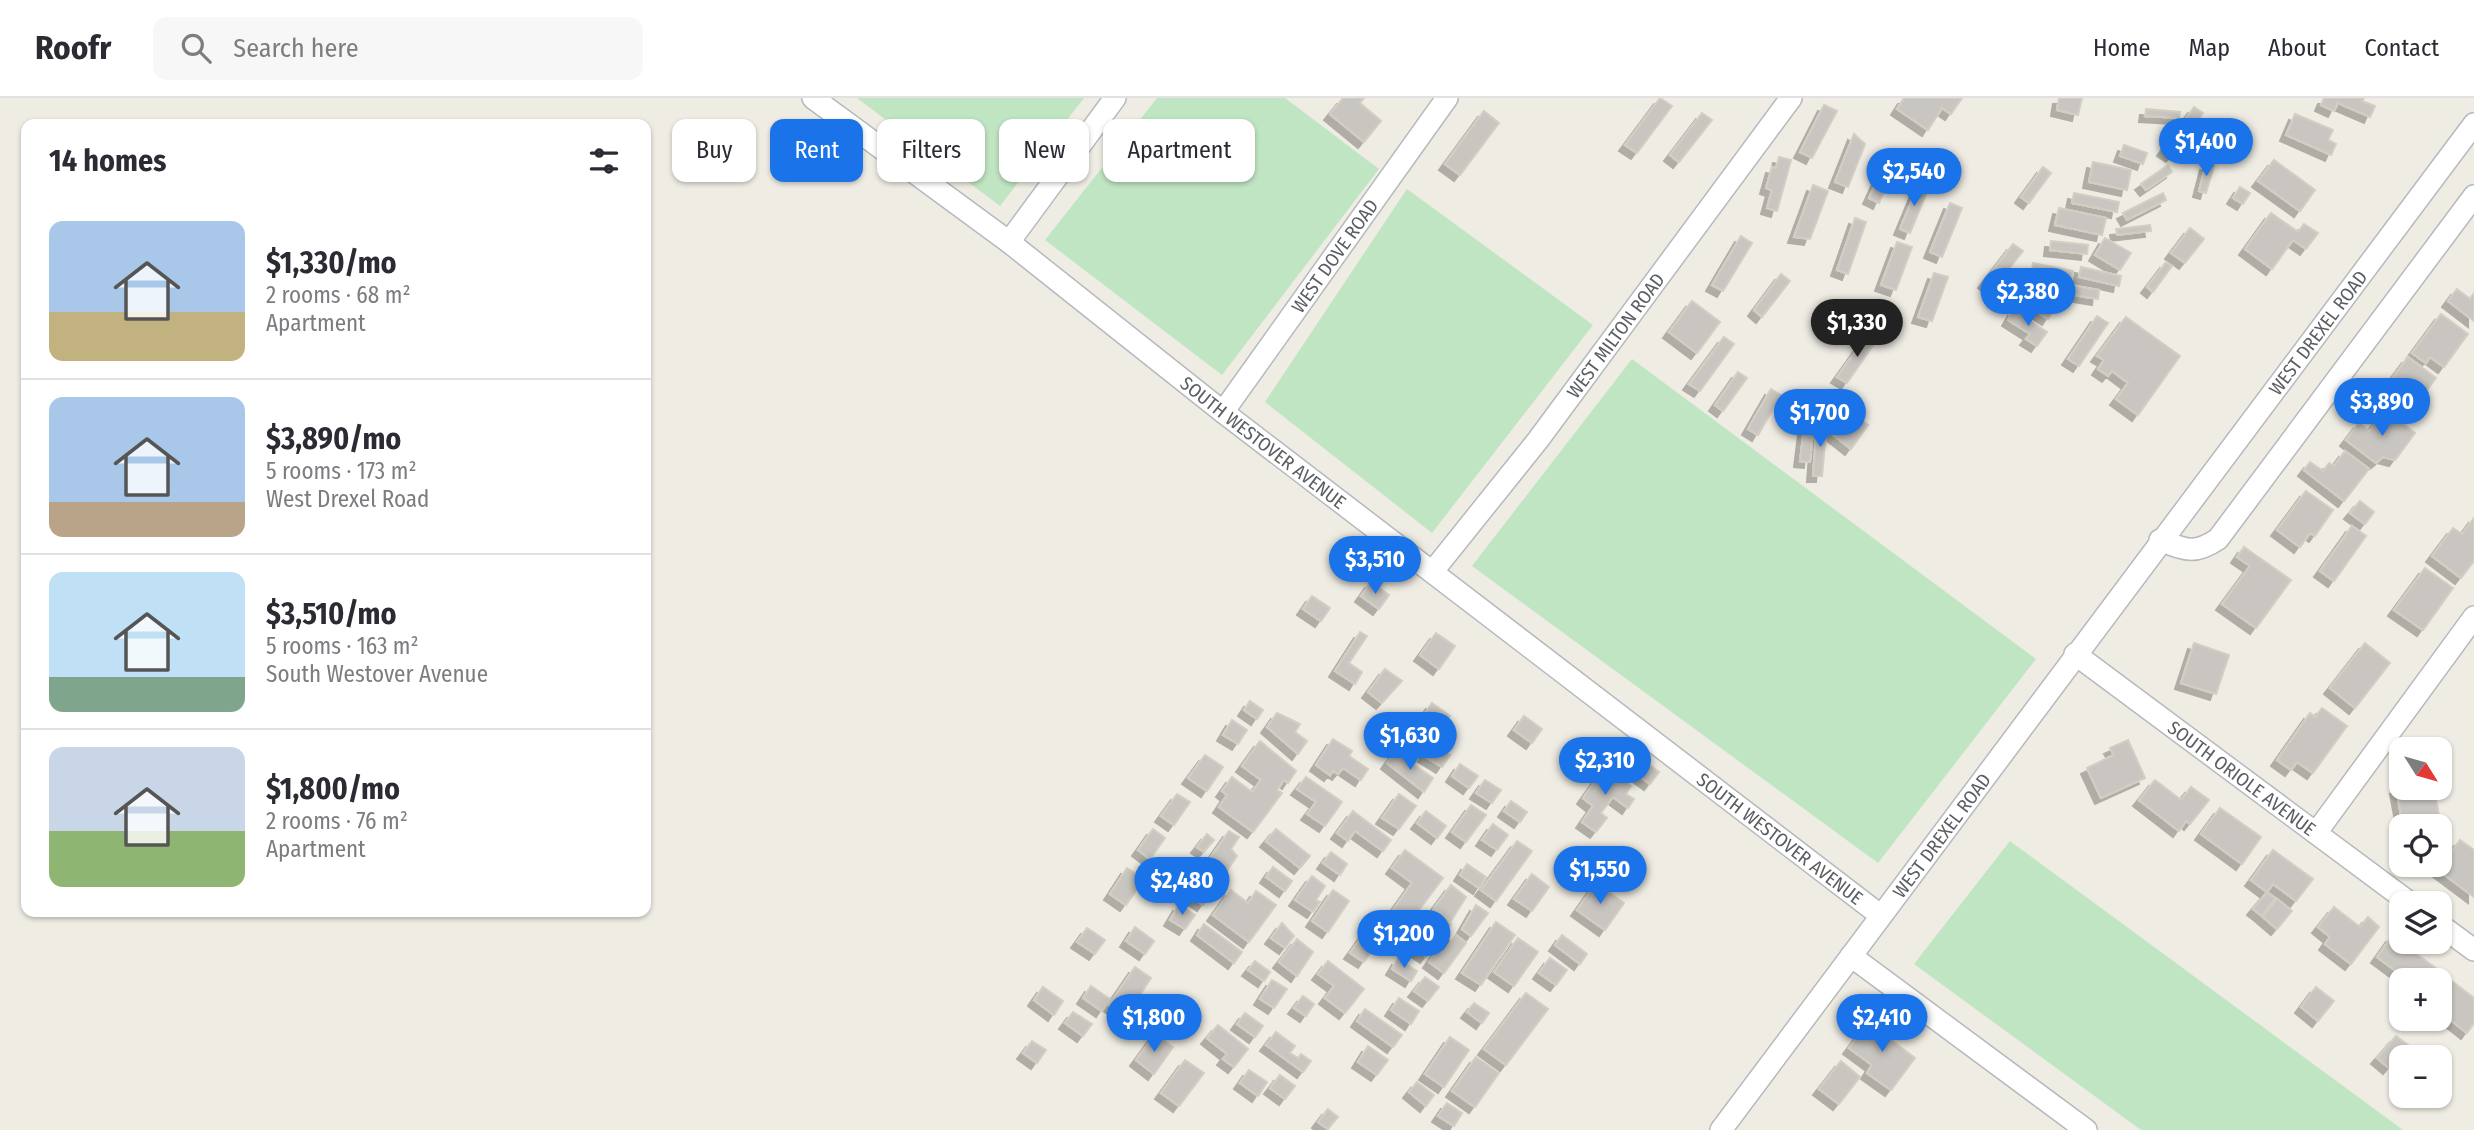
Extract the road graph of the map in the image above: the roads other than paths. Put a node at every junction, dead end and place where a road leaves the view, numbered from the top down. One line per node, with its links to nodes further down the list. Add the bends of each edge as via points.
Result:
1 (813, 98): 7 (street, SOUTH WESTOVER AVENUE)
2 (1115, 98): 7 (street)
3 (1447, 98): 8 (street, WEST DOVE ROAD)
4 (1791, 98): 10 (street, WEST MILTON ROAD, via 1538,440)
5 (2474, 124): 9 (street, WEST DREXEL ROAD)
6 (2474, 196): 9 (street, via 2218,539 2202,550 2186,550)
7 (1009, 242): 8 (street, SOUTH WESTOVER AVENUE)
8 (1223, 412): 10 (street, SOUTH WESTOVER AVENUE)
9 (2160, 540): 12 (street, WEST DREXEL ROAD)
10 (1433, 571): 15 (street, SOUTH WESTOVER AVENUE)
11 (2474, 617): 13 (street)
12 (2075, 654): 13 (street, SOUTH ORIOLE AVENUE); 15 (street, WEST DREXEL ROAD)
13 (2316, 833): 14 (street, SOUTH ORIOLE AVENUE)
14 (2394, 891)
15 (1880, 915): 18 (street, WEST DREXEL ROAD)
16 (2452, 934): 17 (street)
17 (2474, 950)
18 (1851, 956): 19 (street, WEST DREXEL ROAD); 20 (street)
19 (1721, 1130)
20 (2086, 1130)

